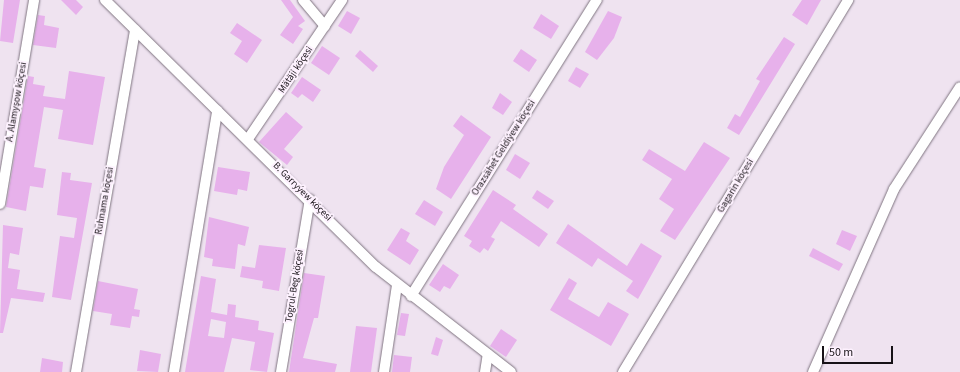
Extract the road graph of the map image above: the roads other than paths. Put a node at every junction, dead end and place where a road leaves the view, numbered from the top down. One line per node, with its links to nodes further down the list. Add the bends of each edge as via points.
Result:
1 (34, 0): 13 (street, A. Alamyşow köçesi)
2 (104, 0): 8 (street, B. Garryýew köçesi)
3 (303, 0): 7 (street)
4 (342, 0): 7 (street, Mätäji köçesi)
5 (597, 0): 15 (street, Orazsähet Geldiýew köçesi)
6 (848, 0): 23 (street, Gagarin köçesi)
7 (324, 26): 11 (street, Mätäji köçesi)
8 (135, 30): 10 (street, B. Garryýew köçesi); 17 (street, Ruhnama köçesi)
9 (960, 87): 24 (street, via 894,189)
10 (217, 112): 11 (street, B. Garryýew köçesi); 18 (street)
11 (248, 139): 12 (street, B. Garryýew köçesi)
12 (310, 199): 14 (street, B. Garryýew köçesi); 19 (street, Togrul-Beg köçesi)
13 (0, 204)
14 (398, 285): 15 (street, B. Garryýew köçesi); 20 (street)
15 (411, 296): 16 (street, B. Garryýew köçesi)
16 (488, 354): 21 (street); 22 (street, B. Garryýew köçesi)
17 (76, 372)
18 (174, 372)
19 (281, 372)
20 (384, 372)
21 (486, 372)
22 (511, 372)
23 (623, 372)
24 (813, 372)

